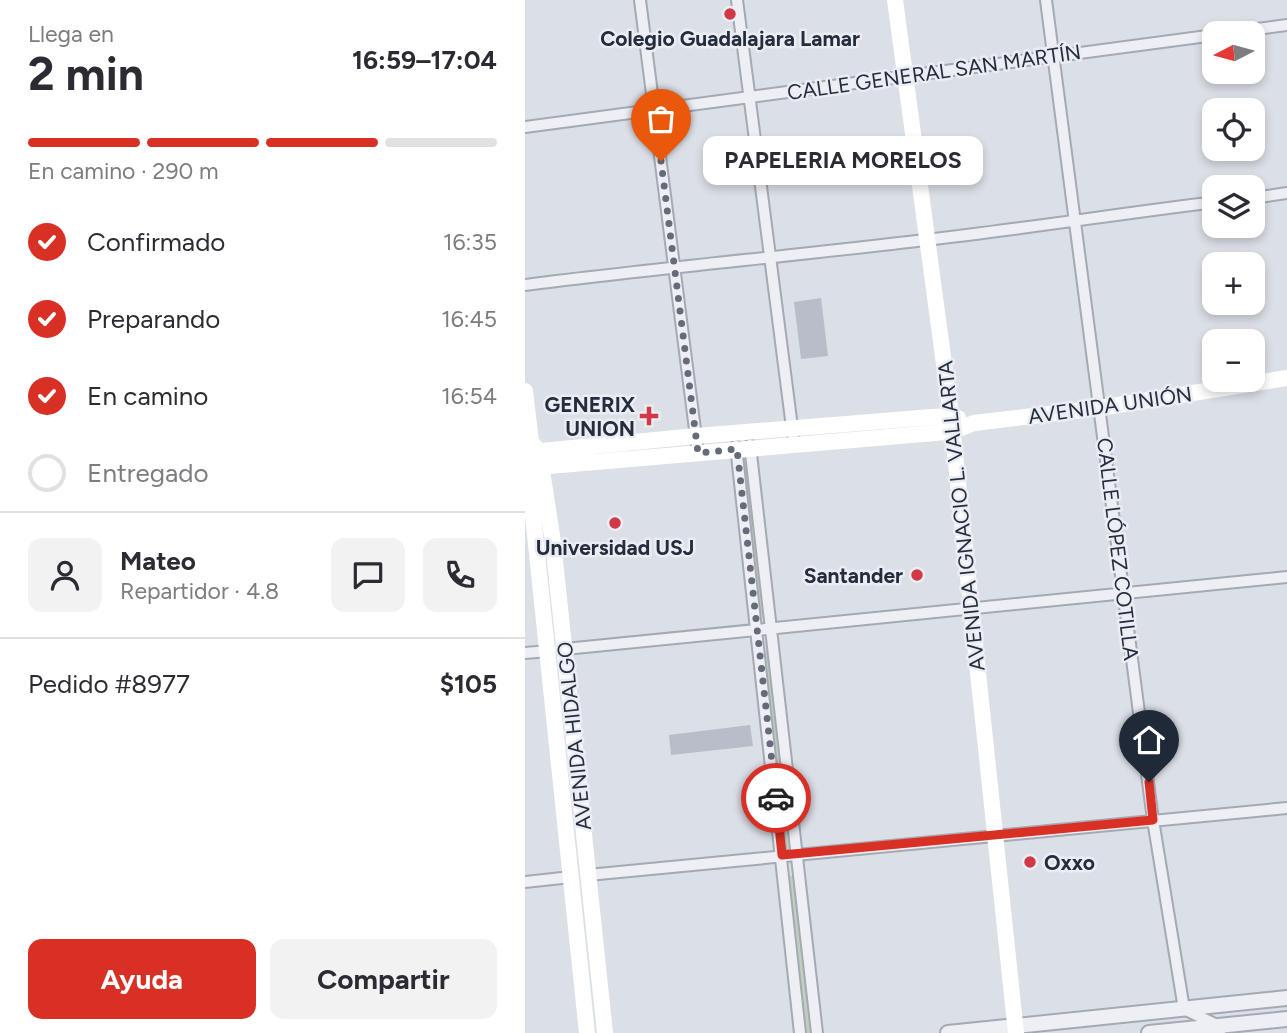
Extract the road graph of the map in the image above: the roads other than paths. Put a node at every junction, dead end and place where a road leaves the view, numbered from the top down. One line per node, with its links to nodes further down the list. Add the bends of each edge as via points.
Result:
1 (640, 0): 11 (street)
2 (737, 0): 10 (street)
3 (895, 0): 9 (main road, AVENIDA IGNACIO L. VALLARTA)
4 (1046, 0): 8 (street, CALLE LÓPEZ COTILLA)
5 (1287, 25): 6 (street)
6 (1265, 28)
7 (1202, 37): 8 (street, CALLE GENERAL SAN MARTÍN)
8 (1054, 56): 9 (street, CALLE GENERAL SAN MARTÍN); 16 (street, CALLE LÓPEZ COTILLA)
9 (905, 76): 10 (street, CALLE GENERAL SAN MARTÍN); 17 (main road, AVENIDA IGNACIO L. VALLARTA)
10 (750, 98): 11 (street, CALLE GENERAL SAN MARTÍN); 18 (street)
11 (654, 109): 12 (street, CALLE GENERAL SAN MARTÍN); 19 (street)
12 (525, 127)
13 (1287, 194): 14 (street)
14 (1265, 197)
15 (1202, 204): 16 (street)
16 (1075, 219): 17 (street); 23 (street, CALLE LÓPEZ COTILLA)
17 (927, 240): 18 (street); 24 (main road, AVENIDA IGNACIO L. VALLARTA)
18 (770, 257): 19 (street); 26 (street)
19 (674, 267): 20 (street); 25 (street)
20 (525, 285)
21 (1287, 378): 23 (main road, AVENIDA UNIÓN)
22 (525, 391): 29 (main road, AVENIDA HIDALGO)
23 (1099, 408): 24 (main road, AVENIDA UNIÓN); 31 (street, CALLE LÓPEZ COTILLA)
24 (952, 423): 26 (main road); 32 (main road, AVENIDA IGNACIO L. VALLARTA)
25 (696, 436): 27 (main road); 28 (street); 29 (main road)
26 (793, 436): 27 (main road)
27 (743, 440): 28 (main road); 33 (street); 34 (street)
28 (698, 453): 29 (main road)
29 (531, 457): 35 (main road, AVENIDA HIDALGO, via 553,542); 36 (main road, AVENIDA HIDALGO)
30 (1287, 577): 31 (street)
31 (1124, 593): 32 (street); 39 (street, CALLE LÓPEZ COTILLA)
32 (971, 608): 33 (street); 40 (main road, AVENIDA IGNACIO L. VALLARTA)
33 (770, 628): 34 (street); 41 (street)
34 (757, 629): 35 (street); 42 (street)
35 (565, 649): 43 (main road, AVENIDA HIDALGO)
36 (548, 651): 37 (street); 44 (main road, AVENIDA HIDALGO)
37 (525, 653)
38 (1287, 808): 39 (street)
39 (1153, 820): 40 (street); 47 (street, CALLE LÓPEZ COTILLA)
40 (995, 835): 41 (street); 50 (main road, AVENIDA IGNACIO L. VALLARTA)
41 (795, 854): 42 (street); 54 (street)
42 (782, 855): 43 (street); 53 (street)
43 (588, 875): 52 (main road, AVENIDA HIDALGO)
44 (571, 877): 45 (street); 51 (main road, AVENIDA HIDALGO)
45 (525, 882)
46 (1287, 998): 47 (street)
47 (1184, 1009): 49 (street); 50 (street)
48 (1287, 1019): 49 (street)
49 (1220, 1029): 56 (street)
50 (1016, 1030): 55 (street)
51 (587, 1033)
52 (605, 1033)
53 (800, 1033)
54 (817, 1033)
55 (948, 1033)
56 (1149, 1033)

